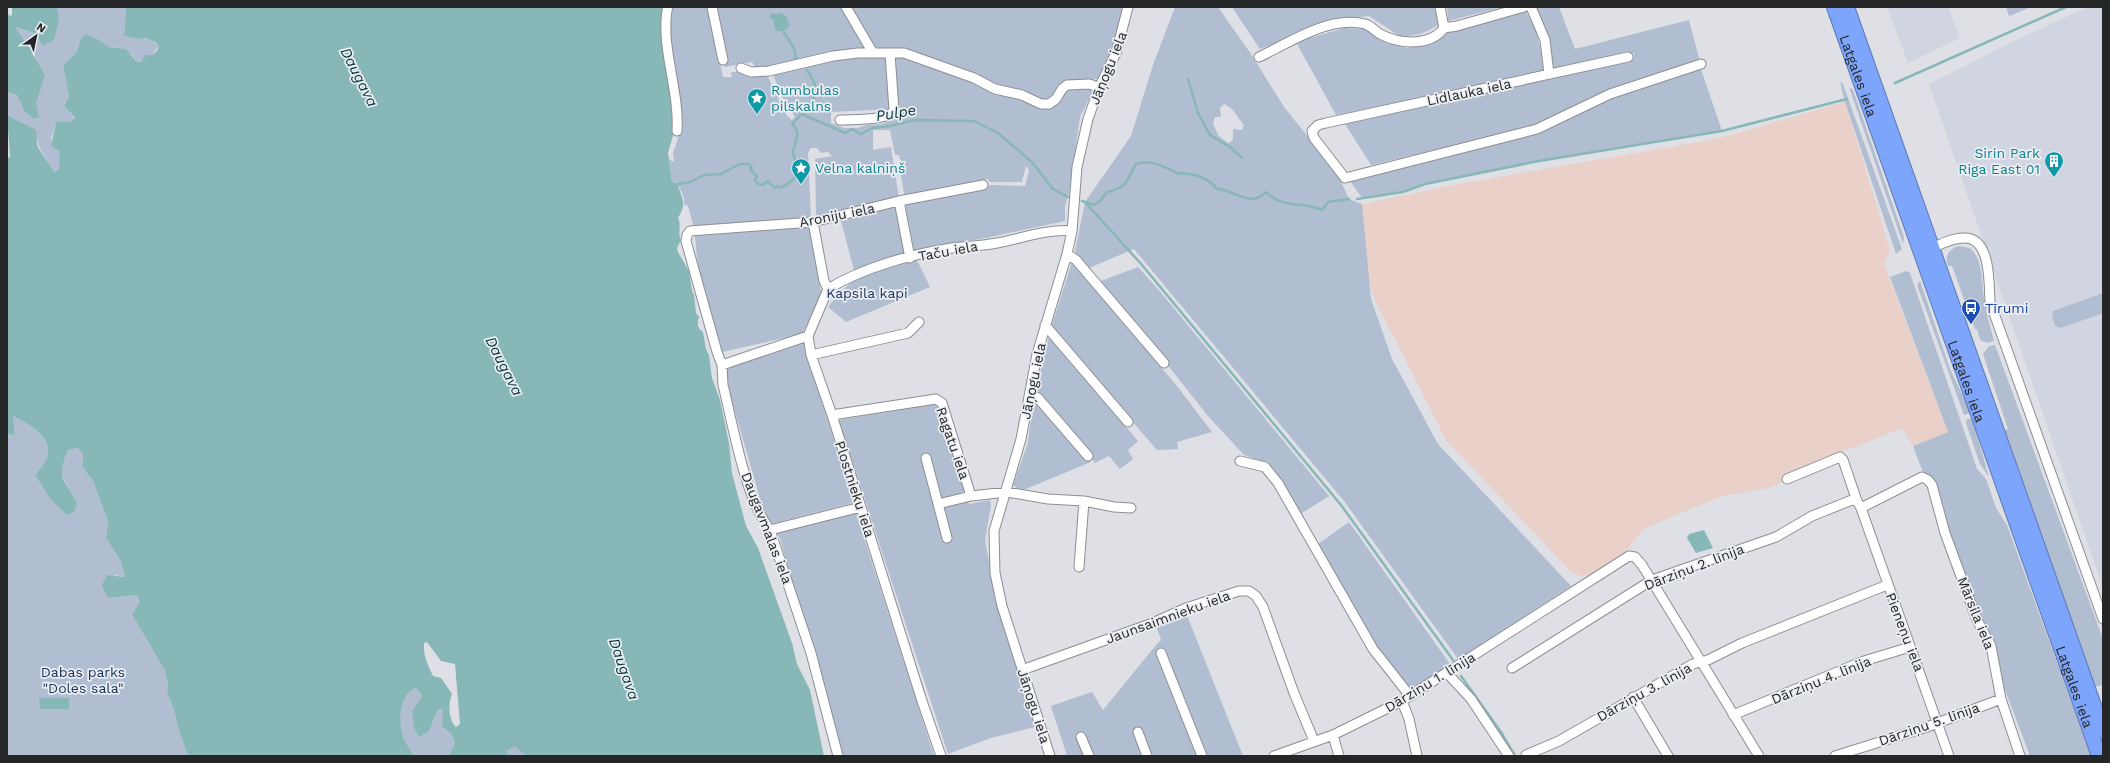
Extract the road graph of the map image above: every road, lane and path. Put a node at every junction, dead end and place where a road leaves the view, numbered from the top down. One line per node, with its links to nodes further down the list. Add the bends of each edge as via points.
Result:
1 (668, 7): 21 (street, via 668,61 675,98)
2 (712, 7): 15 (street)
3 (846, 7): 11 (street)
4 (1128, 7): 19 (street, Jāņogu iela, via 1116,53)
5 (1440, 7): 10 (street)
6 (1524, 7): 10 (street)
7 (1531, 7): 18 (street, via 1545,40)
8 (1834, 7): 27 (highway, Latgales iela)
9 (1847, 7): 27 (highway, Latgales iela)
10 (1444, 28): 13 (street, via 1433,37 1410,43 1395,40 1365,24 1340,23 1322,28)
11 (873, 53): 12 (street); 17 (street, via 833,56 769,71 751,72)
12 (890, 54): 19 (street, via 904,53 916,56 974,78 995,89 1022,95 1040,104 1049,104 1067,85 1090,84); 20 (street, via 893,113 884,117)
13 (1259, 57)
14 (1628, 57): 18 (street, Lidlauka iela)
15 (723, 60)
16 (1701, 64): 18 (street, Lidlauka iela, via 1610,94 1537,129 1345,178 1314,138 1312,131 1318,125 1326,123)
17 (741, 68)
18 (1549, 74)
19 (1099, 88): 26 (street, Jāņogu iela, via 1088,119 1078,161)
20 (840, 120)
21 (677, 131)
22 (983, 185): 23 (street, Aroniju iela)
23 (899, 202): 24 (street, Aroniju iela); 29 (street)
24 (813, 222): 25 (street, Aroniju iela); 30 (street, via 824,281)
25 (690, 231): 36 (street, Daugavmalas iela, via 686,235 686,241)
26 (1072, 231): 28 (street, Jāņogu iela); 29 (street, Taču iela, via 951,248)
27 (1926, 250): 57 (street, via 1966,237 1976,241 1981,248 1989,268 1990,302); 69 (highway, Latgales iela); 91 (highway, Latgales iela)
28 (1067, 254): 32 (street, Jāņogu iela); 35 (street, via 1076,260)
29 (910, 258): 30 (street, Taču iela, via 864,270)
30 (828, 289): 33 (street)
31 (919, 322): 34 (street, via 908,334)
32 (1045, 325): 37 (street, Jāņogu iela); 39 (street)
33 (808, 336): 34 (street, Plostnieku iela); 36 (street)
34 (812, 356): 38 (street, Plostnieku iela)
35 (1164, 364)
36 (722, 365): 52 (street, Daugavmalas iela, via 723,384 749,484 763,522)
37 (1030, 395): 40 (street, via 1038,398); 45 (street, Jāņogu iela)
38 (832, 414): 46 (street, Ragatu iela, via 936,399 942,406); 50 (street, Plostnieku iela)
39 (1128, 422)
40 (1088, 456)
41 (926, 458): 48 (street)
42 (1240, 461): 65 (street, via 1265,467 1278,483 1373,649)
43 (1922, 477): 49 (street, Dārziņu 2. līnija); 66 (street, Mārsila iela, via 1932,485 1947,540 1977,620 1991,646)
44 (1787, 479): 49 (street, via 1840,457)
45 (1007, 492): 46 (street, Ragatu iela); 47 (street, Ragatu iela, via 1048,499); 62 (street, Jāņogu iela, via 994,531 995,573 1002,606)
46 (971, 496): 48 (street, Ragatu iela)
47 (1084, 501): 51 (street, Ragatu iela); 54 (street)
48 (938, 504): 53 (street)
49 (1859, 505): 55 (street, Dārziņu 2. līnija, via 1847,501 1812,516 1776,537); 56 (street, Pieneņu iela)
50 (861, 507): 52 (street); 77 (street, Plostnieku iela)
51 (1131, 508)
52 (770, 530): 76 (street, Daugavmalas iela, via 811,653)
53 (947, 538)
54 (1079, 567)
55 (1652, 580): 60 (street, Dārziņu 1. līnija); 61 (street, Dārziņu 2. līnija); 63 (street, Dārziņu 1. līnija, via 1635,557 1629,556)
56 (1887, 585): 58 (street, Pieneņu iela); 60 (street, Dārziņu 3. līnija)
57 (2103, 619)
58 (1910, 647): 67 (street, Dārziņu 4. līnija, via 1864,661); 68 (street, Pieneņu iela)
59 (1161, 652): 81 (street)
60 (1701, 661): 64 (street, Dārziņu 3. līnija); 67 (street, Dārziņu 1. līnija)
61 (1512, 668)
62 (1022, 670): 73 (street, Jaunsaimnieku iela, via 1150,624 1186,608 1239,590 1249,591 1263,607); 78 (street, Jāņogu iela)
63 (1447, 673): 65 (street, Dārziņu 1. līnija); 85 (street, via 1471,699)
64 (1633, 697): 75 (street, Dārziņu 3. līnija, via 1559,741); 86 (street)
65 (1406, 699): 71 (street, Dārziņu 1. līnija); 84 (street)
66 (2001, 699): 68 (street, Dārziņu 5. līnija); 90 (street, Mārsila iela)
67 (1733, 715): 87 (street, Dārziņu 1. līnija)
68 (1938, 723): 88 (street, Dārziņu 5. līnija); 89 (street, Pieneņu iela)
69 (2103, 731)
70 (1138, 732): 80 (street)
71 (1333, 735): 73 (street, Dārziņu 1. līnija); 83 (street)
72 (1081, 737): 79 (street)
73 (1314, 741): 74 (street, Dārziņu 1. līnija)
74 (1288, 753): 82 (street, Dārziņu 1. līnija)
75 (1526, 755)
76 (838, 756)
77 (941, 756)
78 (1050, 756)
79 (1089, 756)
80 (1147, 756)
81 (1202, 756)
82 (1274, 756)
83 (1339, 756)
84 (1417, 756)
85 (1508, 756)
86 (1668, 756)
87 (1759, 756)
88 (1835, 756)
89 (1949, 756)
90 (2020, 756)
91 (2099, 756)

